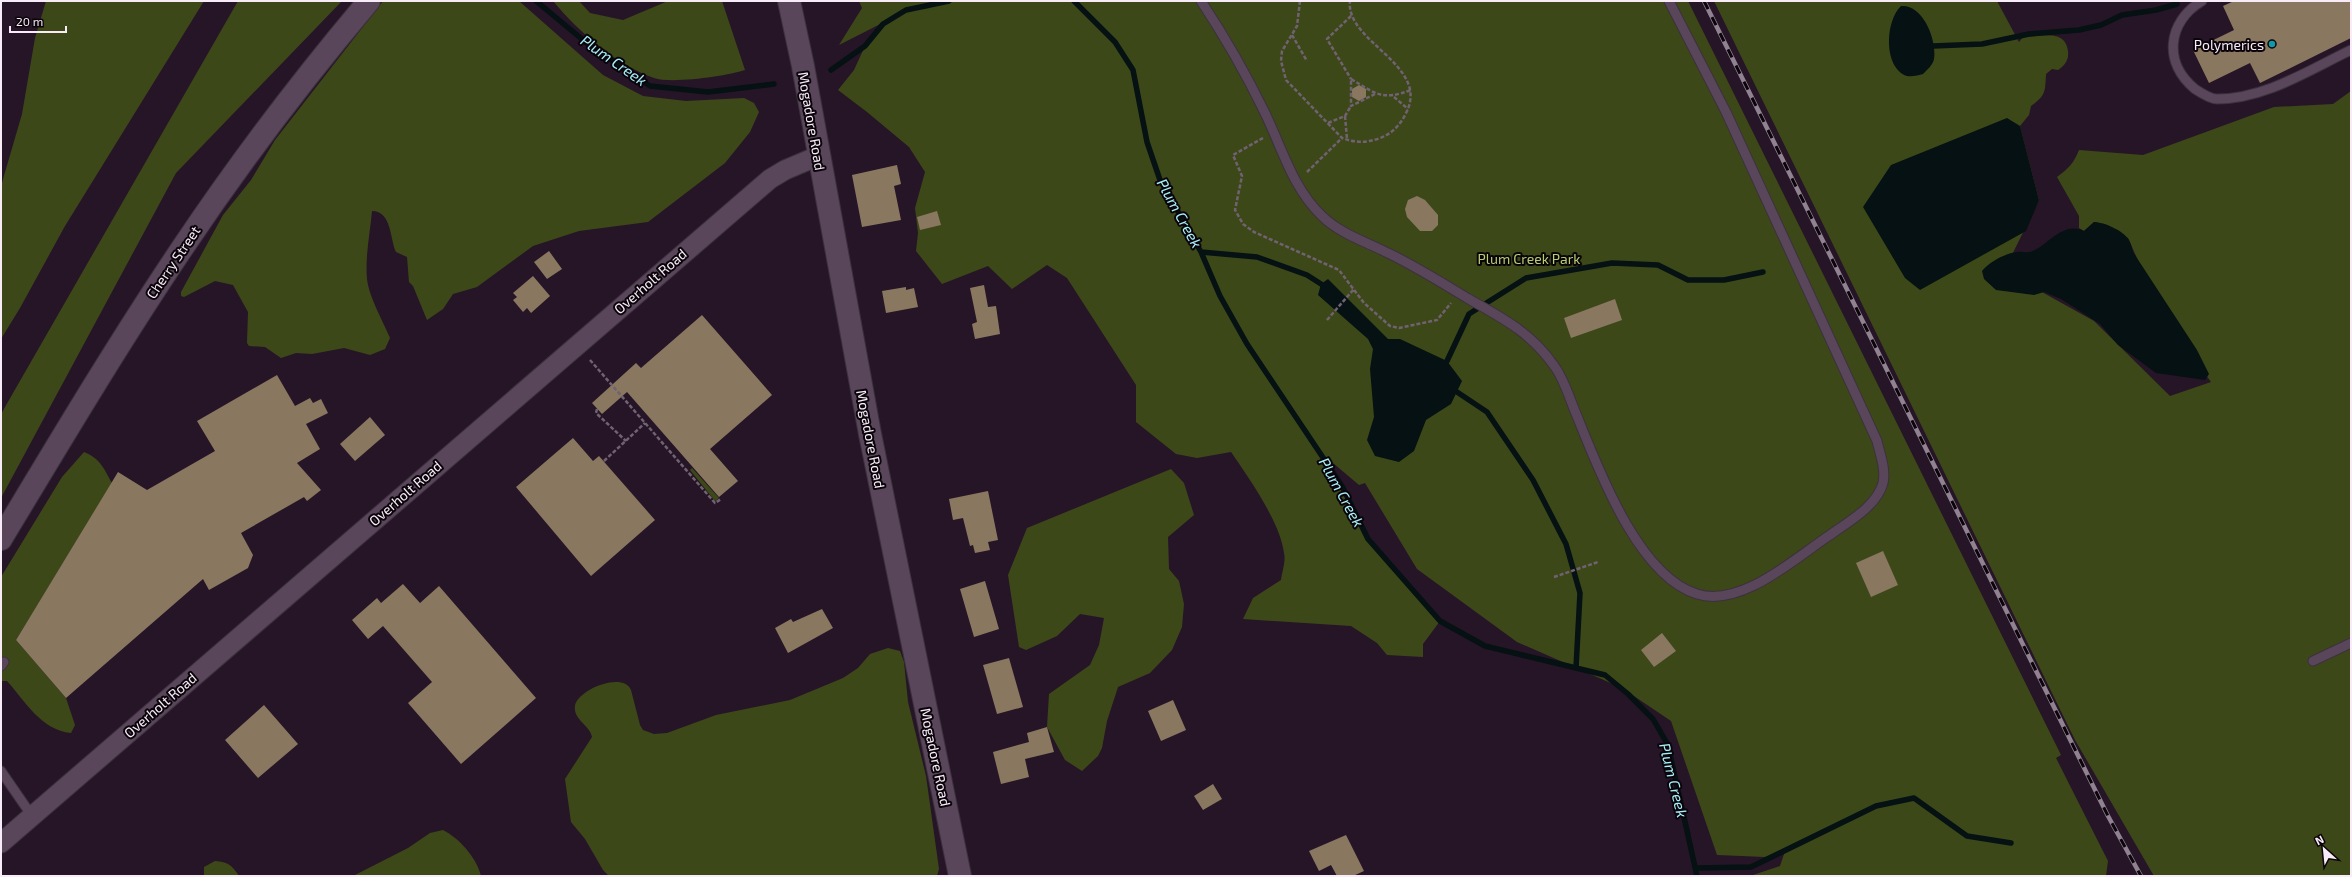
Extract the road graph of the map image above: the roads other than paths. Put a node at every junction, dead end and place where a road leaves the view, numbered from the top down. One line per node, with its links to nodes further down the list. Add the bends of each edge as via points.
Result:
1 (368, 1): 8 (street, Cherry Street, via 296,93 183,246 98,378)
2 (788, 1): 7 (street, Mogadore Road, via 803,66)
3 (1201, 1): 4 (lane, via 1233,51 1295,180 1323,217 1346,233 1410,264 1520,328 1539,345 1557,369 1618,510 1636,540 1673,582 1696,594 1718,598 1740,593 1848,522 1874,500 1883,484 1883,465 1877,441 1726,112)
4 (1669, 1)
5 (2202, 1): 6 (lane, via 2183,18 2174,32 2172,50 2185,81 2202,94 2215,99 2238,99 2262,92)
6 (2351, 50)
7 (818, 156): 12 (street, Overholt Road, via 770,179); 14 (street, Mogadore Road, via 870,434)
8 (1, 539)
9 (2351, 643): 10 (lane)
10 (2313, 661)
11 (1, 771): 12 (lane)
12 (32, 816): 13 (street, Overholt Road)
13 (1, 843)
14 (960, 876)

